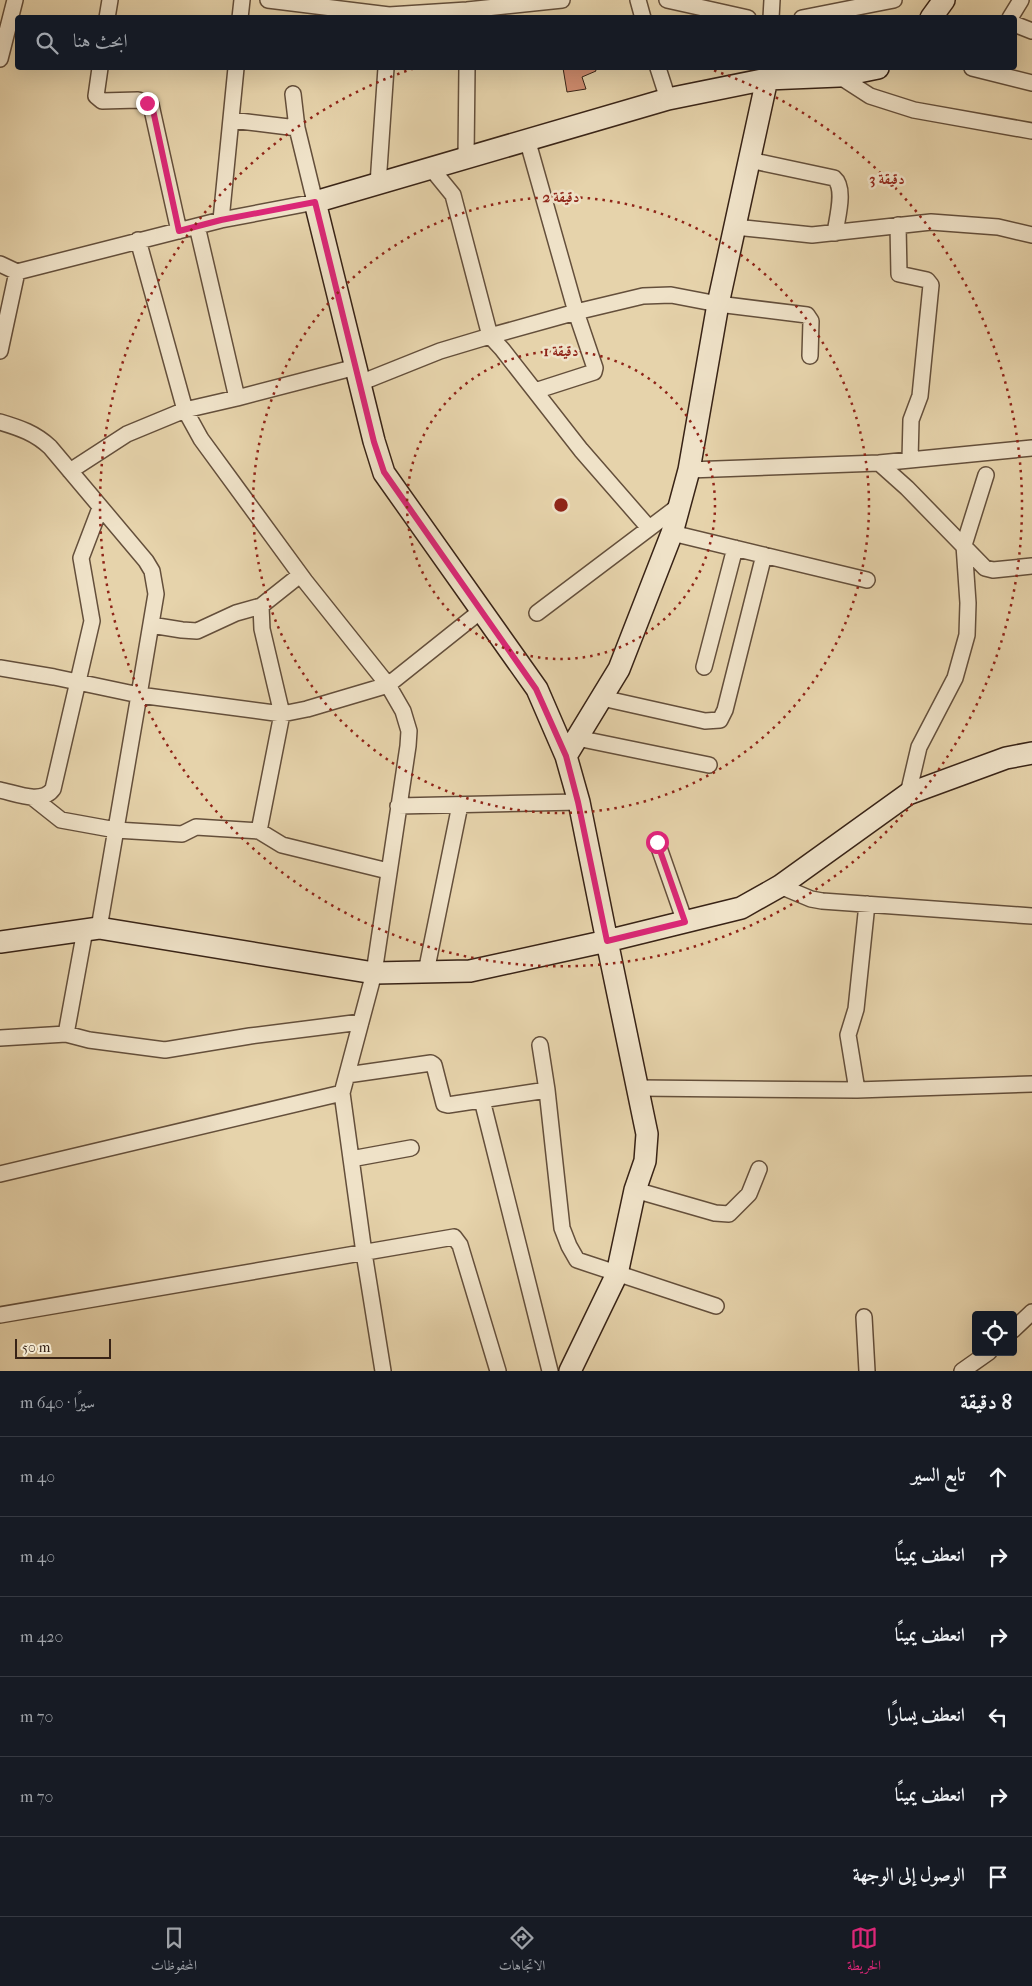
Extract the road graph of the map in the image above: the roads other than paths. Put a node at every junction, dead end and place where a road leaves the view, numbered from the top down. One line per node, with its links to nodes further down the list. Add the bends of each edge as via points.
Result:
1 (14, 0): 26 (street)
2 (110, 0): 14 (street)
3 (242, 0): 15 (street)
4 (268, 0): 16 (street)
5 (389, 0): 17 (street)
6 (562, 0): 13 (street)
7 (638, 0): 19 (street)
8 (667, 0): 20 (street)
9 (772, 0): 21 (street)
10 (894, 0): 22 (street)
11 (944, 0): 23 (street)
12 (1021, 0): 24 (street)
13 (474, 9): 18 (street)
14 (108, 15)
15 (240, 15)
16 (381, 15)
17 (389, 15)
18 (401, 15)
19 (642, 15)
20 (734, 15)
21 (771, 15)
22 (817, 15)
23 (933, 15)
24 (1012, 15)
25 (1017, 25): 27 (street)
26 (3, 30): 28 (street)
27 (1032, 30)
28 (0, 59)
29 (100, 70): 54 (street, via 96,96 102,101 138,100 151,105)
30 (236, 70): 41 (street)
31 (386, 70): 48 (street)
32 (467, 70): 45 (street)
33 (659, 70): 40 (street)
34 (868, 70): 37 (street)
35 (984, 70): 38 (street)
36 (767, 73): 37 (street); 40 (street); 46 (street)
37 (839, 76): 43 (street, via 870,96 914,110)
38 (1032, 84)
39 (293, 94): 42 (street)
40 (668, 99): 44 (street)
41 (231, 120): 42 (street); 50 (street)
42 (296, 128): 49 (street)
43 (1032, 131)
44 (527, 140): 45 (street); 61 (street)
45 (466, 157): 47 (street)
46 (749, 160): 53 (street); 55 (street, via 838,181 840,192)
47 (431, 168): 48 (street); 62 (street, via 453,195)
48 (378, 184): 49 (street)
49 (315, 202): 50 (street); 65 (street)
50 (221, 220): 52 (street)
51 (898, 225): 55 (street); 56 (street, via 932,222 998,227); 71 (street, via 899,274 927,280 930,285 920,396 911,420)
52 (197, 226): 54 (street); 67 (street)
53 (735, 227): 55 (street, via 812,235); 60 (street)
54 (179, 231): 57 (street)
55 (835, 233)
56 (1032, 234)
57 (138, 240): 59 (street); 68 (street)
58 (0, 264): 59 (street)
59 (17, 272): 63 (street)
60 (718, 304): 61 (street, via 671,295 643,296); 64 (street, via 807,315 811,321); 73 (street)
61 (576, 312): 62 (street); 66 (street, via 595,370)
62 (490, 336): 65 (street); 66 (street)
63 (0, 352)
64 (810, 356)
65 (358, 375): 67 (street); 87 (street, via 384,472)
66 (535, 391): 78 (street)
67 (237, 398): 68 (street)
68 (185, 410): 74 (street, via 127,434); 84 (street, via 201,440)
69 (0, 422): 74 (street, via 26,429 39,437)
70 (1032, 448): 71 (street)
71 (910, 460): 72 (street)
72 (879, 463): 73 (street); 80 (street)
73 (689, 470): 76 (street)
74 (70, 472): 77 (street)
75 (986, 475): 80 (street)
76 (680, 505): 78 (street); 79 (street)
77 (100, 508): 89 (street, via 152,571 156,594); 92 (street, via 81,558 92,621)
78 (649, 528): 88 (street)
79 (672, 534): 81 (street); 95 (street, via 619,670)
80 (964, 545): 83 (street, via 985,568); 101 (street, via 968,603 966,635 955,678 919,747)
81 (736, 548): 82 (street); 90 (street)
82 (764, 554): 85 (street); 95 (street, via 720,720 705,721)
83 (1032, 566)
84 (300, 575): 86 (street); 93 (street)
85 (868, 580)
86 (261, 606): 89 (street, via 196,630); 96 (street, via 262,629)
87 (482, 610): 93 (street); 97 (street)
88 (537, 613)
89 (151, 625): 94 (street)
90 (704, 667)
91 (0, 668): 92 (street)
92 (78, 682): 94 (street); 102 (street, via 53,789 44,797)
93 (388, 685): 96 (street); 105 (street, via 403,711 408,731)
94 (139, 695): 96 (street); 106 (street)
95 (602, 698): 97 (street)
96 (282, 714): 107 (street)
97 (572, 747): 99 (street); 103 (street)
98 (1032, 753): 101 (street, via 1006,758)
99 (709, 765)
100 (0, 790): 102 (street)
101 (908, 794): 110 (street)
102 (32, 796): 106 (street, via 61,820)
103 (578, 802): 104 (street); 115 (street)
104 (460, 805): 105 (street); 117 (street)
105 (398, 806): 109 (street)
106 (116, 830): 107 (street, via 182,834 196,827); 114 (street)
107 (259, 831): 109 (street, via 282,845)
108 (657, 842): 113 (street)
109 (388, 871): 118 (street)
110 (780, 886): 111 (street, via 811,899); 113 (street, via 741,908)
111 (867, 904): 112 (street); 127 (street, via 856,1010 848,1035)
112 (1032, 916)
113 (685, 922): 115 (street)
114 (92, 929): 116 (street); 118 (street); 120 (street)
115 (607, 941): 117 (street, via 470,971); 125 (street)
116 (0, 942)
117 (426, 972): 118 (street)
118 (374, 973): 119 (street)
119 (361, 1022): 120 (street, via 165,1050); 123 (street)
120 (66, 1034): 121 (street)
121 (0, 1038)
122 (540, 1045): 126 (street)
123 (347, 1075): 128 (street); 129 (street, via 431,1063 444,1104)
124 (1032, 1084): 127 (street)
125 (638, 1088): 127 (street); 134 (street, via 647,1134 644,1161)
126 (547, 1090): 129 (street); 136 (street, via 562,1228 577,1260)
127 (857, 1090)
128 (342, 1093): 131 (street); 133 (street)
129 (482, 1100): 145 (street)
130 (411, 1148): 131 (street)
131 (351, 1159): 135 (street)
132 (759, 1169): 134 (street, via 749,1194 729,1214)
133 (0, 1174)
134 (635, 1190): 136 (street)
135 (364, 1253): 139 (street); 143 (street); 144 (street, via 454,1237 460,1244)
136 (617, 1274): 137 (street); 146 (street)
137 (716, 1306)
138 (1032, 1312): 141 (street)
139 (0, 1315)
140 (864, 1317): 147 (street)
141 (1017, 1326)
142 (983, 1356): 148 (street)
143 (383, 1371)
144 (498, 1371)
145 (550, 1371)
146 (570, 1371)
147 (867, 1371)
148 (962, 1371)

